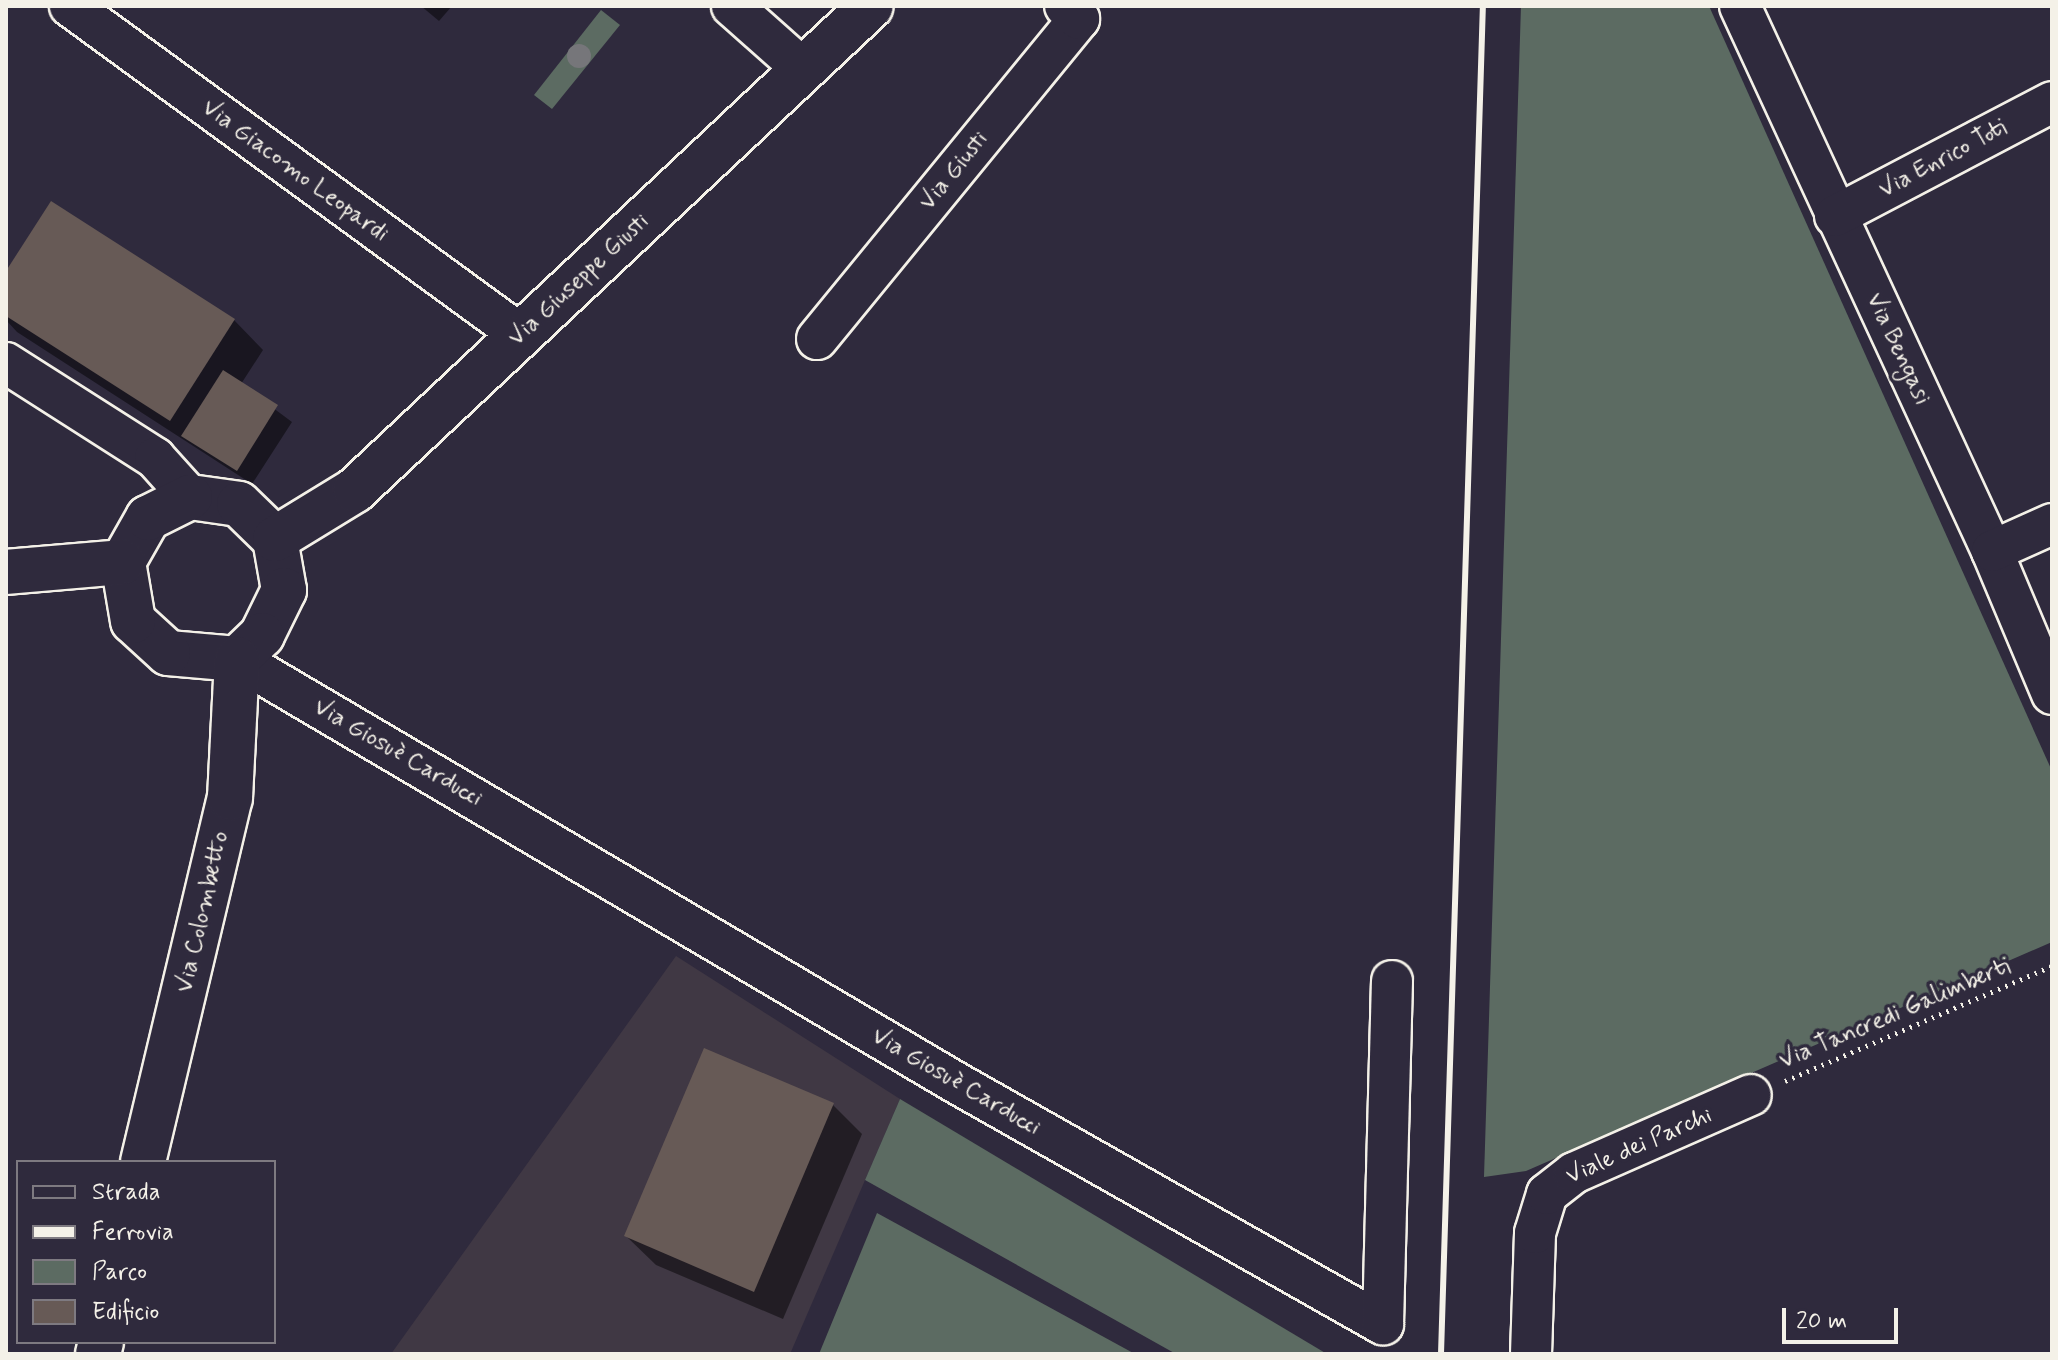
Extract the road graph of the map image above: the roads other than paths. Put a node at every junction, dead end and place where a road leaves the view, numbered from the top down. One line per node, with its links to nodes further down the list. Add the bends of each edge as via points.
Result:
1 (70, 6): 9 (street, Via Giacomo Leopardi)
2 (732, 6): 6 (street)
3 (871, 6): 6 (street, Via Giuseppe Giusti)
4 (1065, 6): 10 (street, Via Giusti, via 1079,19)
5 (1740, 6): 8 (street, Via Bengasi)
6 (803, 69): 9 (street, Via Giuseppe Giusti)
7 (2052, 102): 8 (street, Via Enrico Toti)
8 (1835, 216): 15 (street, Via Bengasi)
9 (521, 335): 14 (street, Via Giuseppe Giusti, via 355,490)
10 (817, 339)
11 (6, 363): 12 (street, via 155,458)
12 (190, 497): 14 (street, via 239,504); 16 (street, via 148,518)
13 (2052, 524): 15 (street)
14 (275, 539): 18 (street, via 284,590 262,635)
15 (1992, 551): 19 (street, Via Bengasi)
16 (123, 562): 17 (street); 18 (street, via 133,621 168,653 207,661)
17 (6, 572)
18 (237, 659): 20 (street, Via Giosuè Carducci, via 960,1085 1383,1324); 22 (street, Via Colombetto, via 230,798)
19 (2052, 694)
20 (1392, 981)
21 (1751, 1095): 23 (street, Viale dei Parchi, via 1574,1173 1547,1194 1535,1233)
22 (143, 1160)
23 (1531, 1354)

